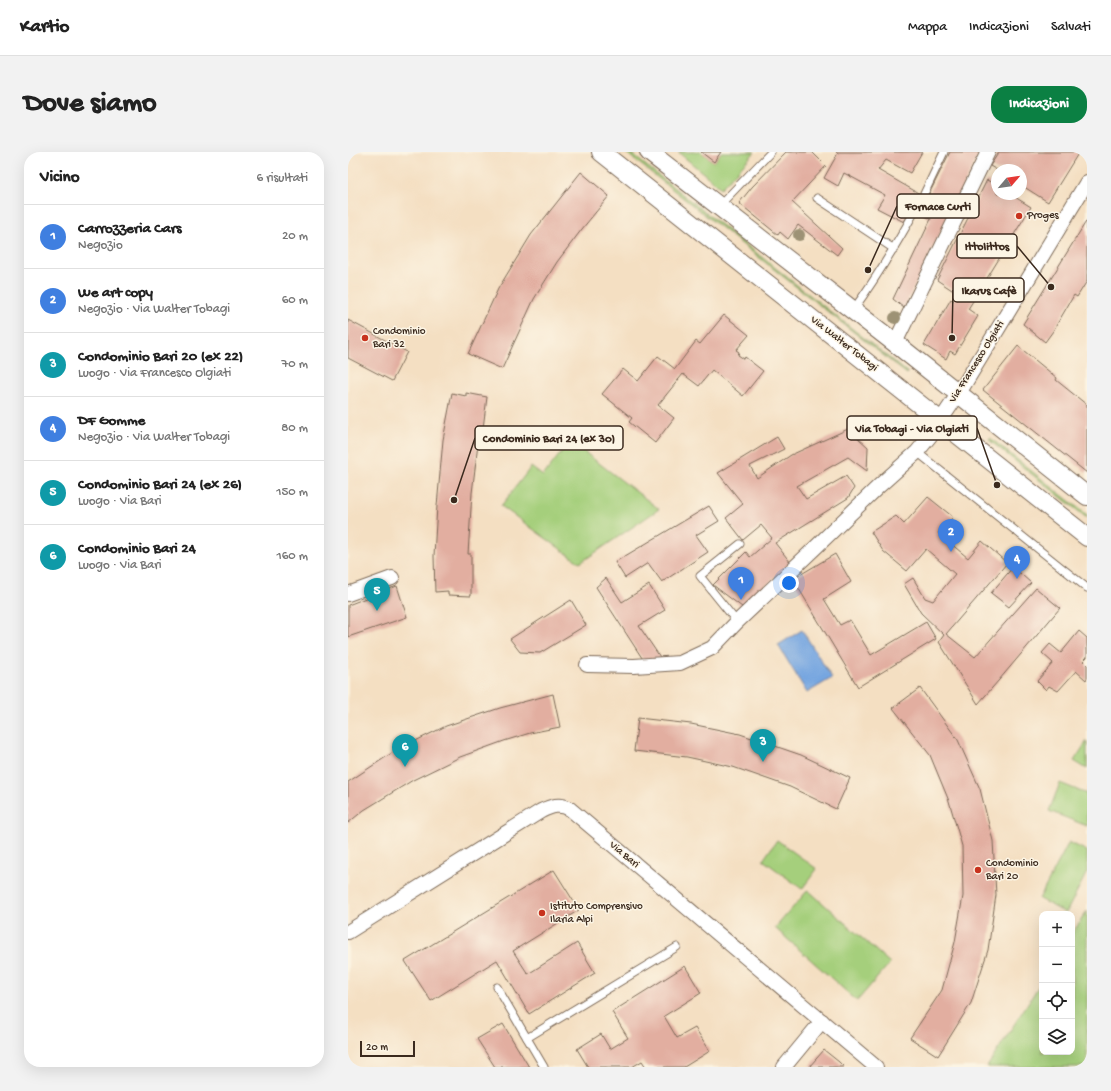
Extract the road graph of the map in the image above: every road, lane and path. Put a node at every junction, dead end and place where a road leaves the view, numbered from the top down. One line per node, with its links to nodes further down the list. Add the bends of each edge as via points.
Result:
1 (601, 152): 15 (street, Via Walter Tobagi)
2 (649, 152): 9 (street)
3 (771, 152): 9 (lane)
4 (944, 152): 7 (lane)
5 (988, 152): 13 (street)
6 (1087, 182): 14 (street, Via Francesco Olgiati)
7 (923, 196)
8 (817, 198): 11 (lane)
9 (719, 206): 12 (street)
10 (915, 211): 11 (lane)
11 (894, 249): 12 (lane)
12 (853, 310): 13 (street)
13 (895, 343): 14 (street)
14 (958, 393): 15 (street, Via Francesco Olgiati); 17 (street)
15 (940, 420): 16 (street, Via Francesco Olgiati); 18 (street, Via Walter Tobagi)
16 (917, 452): 21 (lane); 23 (street, Via Francesco Olgiati)
17 (1087, 496)
18 (1087, 537)
19 (740, 544): 23 (lane, via 700,576)
20 (392, 578): 22 (street)
21 (1087, 588)
22 (348, 594)
23 (737, 622): 24 (street, Via Francesco Olgiati, via 712,648 680,663 634,666)
24 (587, 665)
25 (348, 932): 28 (street, Via Bari, via 541,811 560,805 566,806)
26 (677, 947): 29 (lane)
27 (497, 987): 29 (lane)
28 (822, 1021): 31 (street); 32 (street, Via Bari)
29 (527, 1038): 30 (lane)
30 (544, 1067)
31 (784, 1067)
32 (876, 1067)

